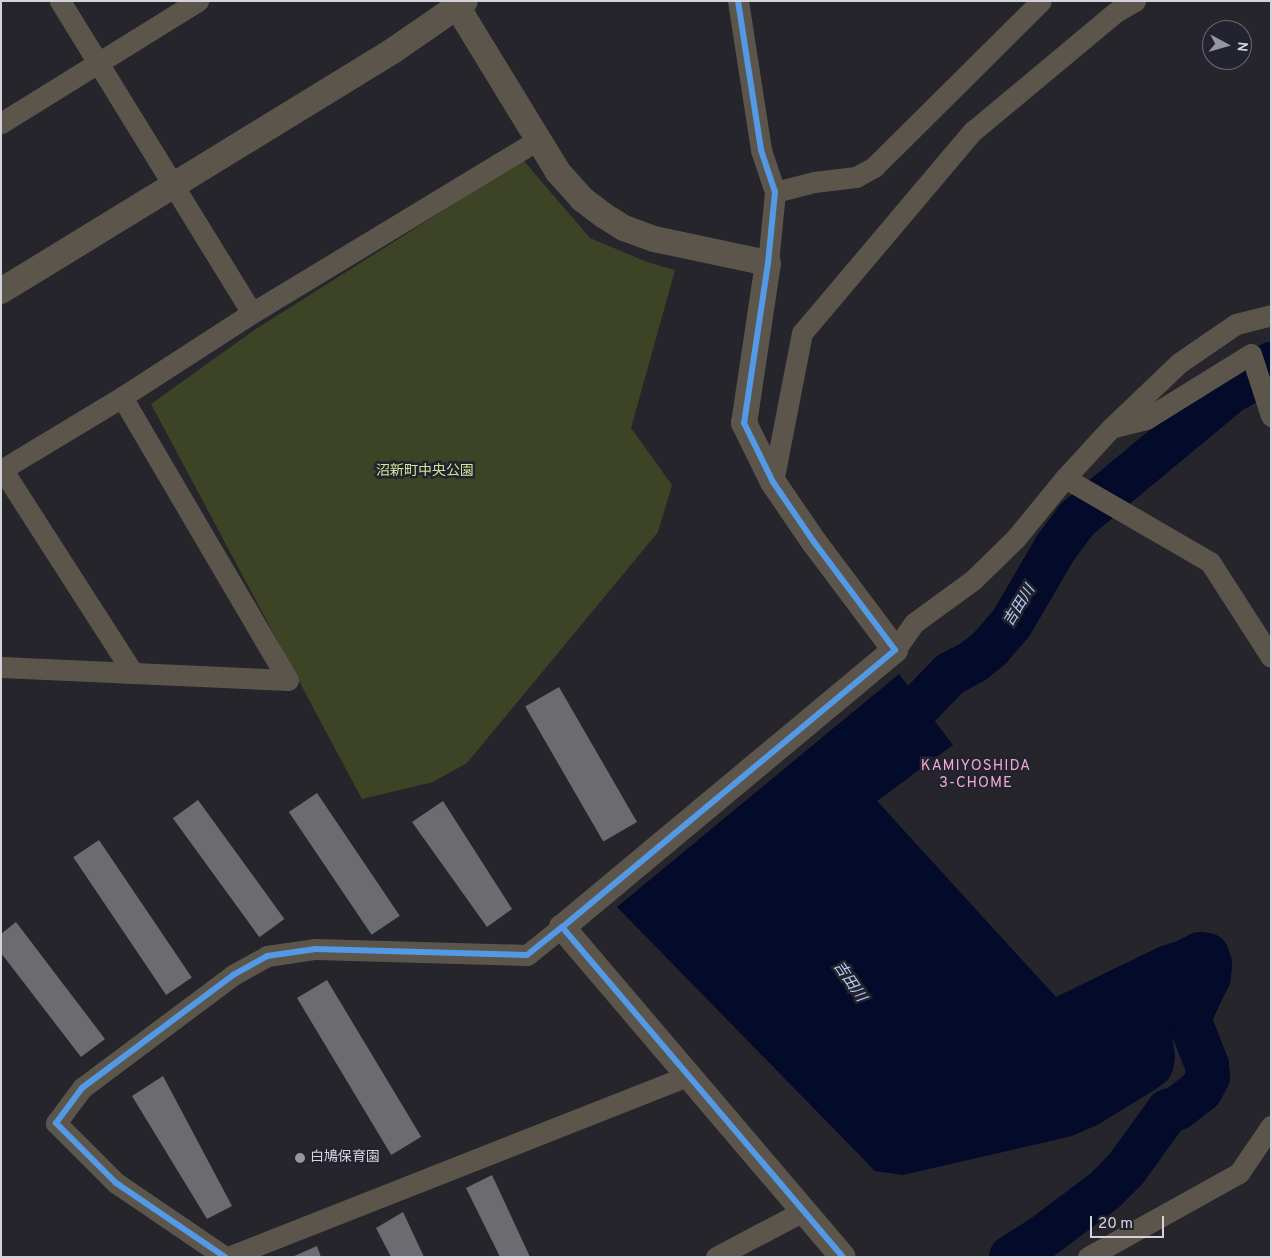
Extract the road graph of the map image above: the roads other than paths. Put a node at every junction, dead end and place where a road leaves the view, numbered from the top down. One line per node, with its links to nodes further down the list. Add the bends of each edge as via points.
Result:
1 (60, 1): 7 (street)
2 (198, 1): 7 (street)
3 (738, 1): 11 (street, via 761,150)
4 (1041, 1): 11 (street, via 874,167 856,177 814,182)
5 (1135, 1): 21 (street, via 1116,12 973,132 802,333)
6 (459, 3): 9 (street); 10 (street, via 394,50)
7 (98, 63): 8 (street); 10 (street)
8 (1, 123)
9 (538, 140): 12 (street, via 558,172 582,199 624,228 654,239); 14 (street)
10 (174, 185): 13 (street); 14 (street)
11 (775, 192): 12 (street)
12 (768, 263): 21 (street, via 744,423)
13 (1, 291)
14 (252, 313): 16 (street)
15 (1271, 316): 18 (street, via 1236,324 1179,363)
16 (122, 397): 19 (street); 25 (street, via 288,680)
17 (1271, 416): 18 (street, via 1251,354 1146,419)
18 (1111, 428): 20 (street)
19 (2, 469): 25 (street)
20 (1065, 478): 22 (street, via 1016,538 973,580 914,623); 23 (street, via 1210,562)
21 (773, 482): 22 (street)
22 (895, 650): 26 (street)
23 (1271, 657)
24 (1, 667): 25 (street)
25 (132, 673)
26 (562, 927): 27 (street); 30 (street, via 527,956 315,949 267,956 233,974 82,1088 56,1123 116,1183)
27 (690, 1075): 29 (street); 30 (street)
28 (1271, 1126): 33 (street, via 1238,1173)
29 (805, 1210): 31 (street); 32 (street)
30 (226, 1257)
31 (716, 1257)
32 (843, 1257)
33 (1088, 1257)

